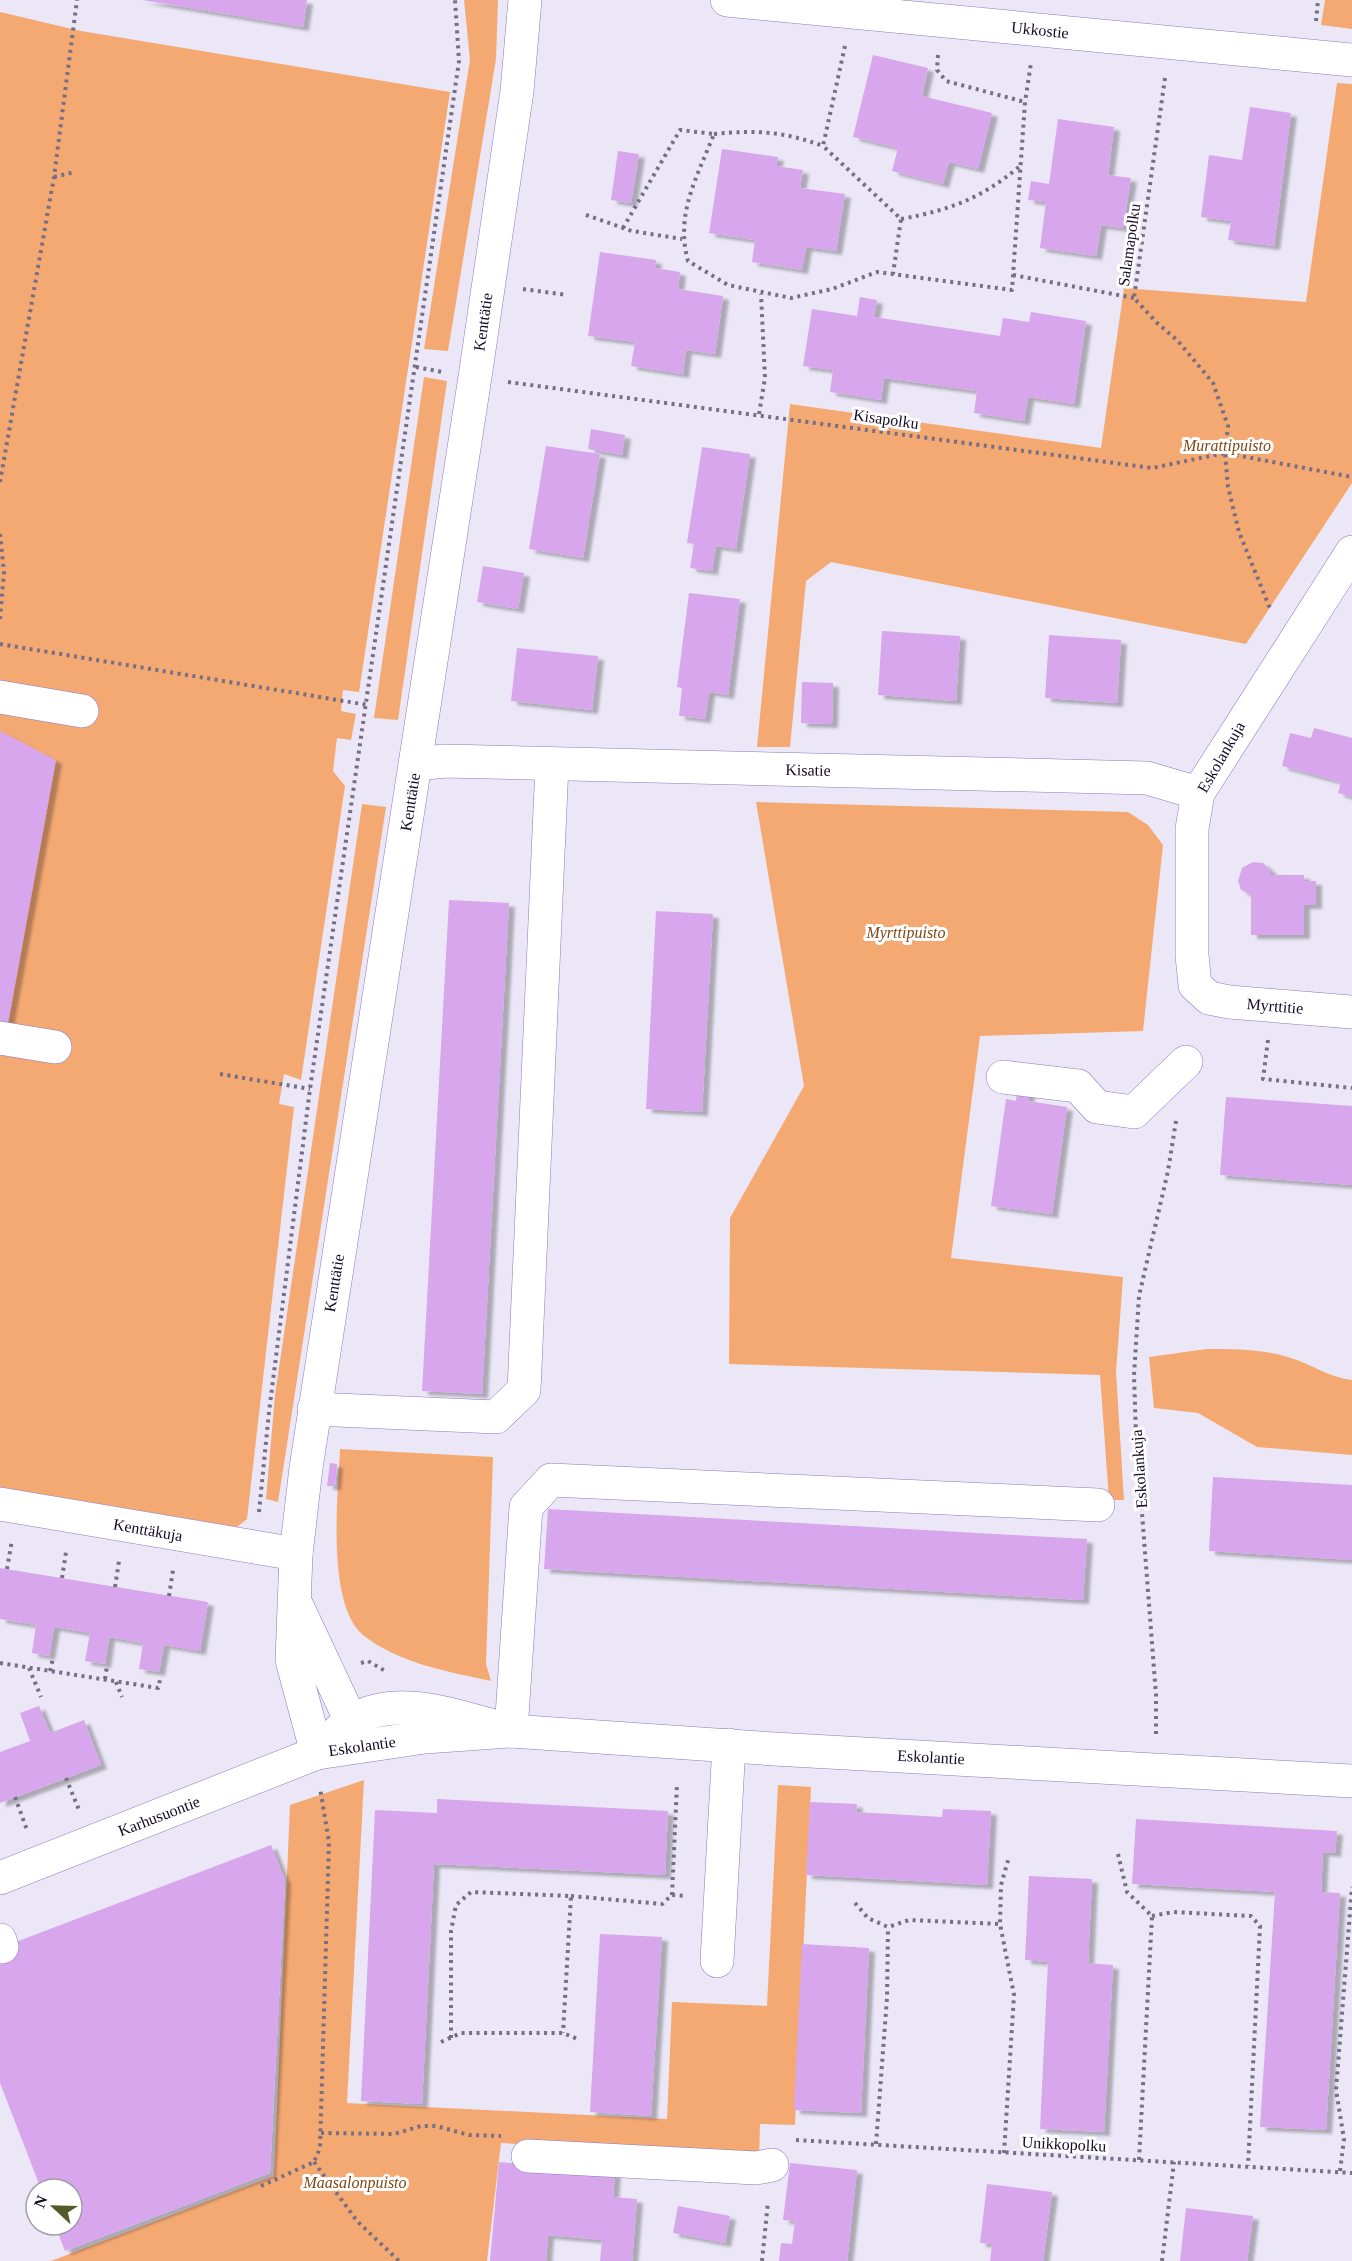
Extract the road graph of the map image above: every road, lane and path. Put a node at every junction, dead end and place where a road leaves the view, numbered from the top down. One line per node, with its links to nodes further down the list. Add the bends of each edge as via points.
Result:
1 (77, 0): 17 (path)
2 (455, 0): 28 (path, via 459,61)
3 (525, 0): 29 (street, Kenttätie, via 517,91)
4 (727, 0): 7 (street, Ukkostie)
5 (1318, 0): 6 (path)
6 (1315, 22)
7 (1035, 30): 8 (street, Ukkostie); 12 (path)
8 (1170, 43): 11 (street, Ukkostie); 27 (path, Salamapolku)
9 (845, 45): 14 (path)
10 (938, 52): 12 (path, via 937,70 946,81)
11 (1352, 60)
12 (1025, 102): 15 (path)
13 (714, 134): 14 (path, via 756,130 796,136); 20 (path, via 680,130); 21 (path, via 686,207)
14 (823, 146): 19 (path)
15 (1020, 166): 19 (path, via 968,201 943,211); 23 (path)
16 (75, 172): 17 (path)
17 (54, 177): 33 (path)
18 (586, 215): 20 (path)
19 (901, 219): 22 (path)
20 (623, 228): 21 (path)
21 (682, 239): 25 (path, via 688,261 728,285)
22 (893, 274): 23 (path, via 1012,290); 25 (path, via 877,272 832,289 791,298)
23 (1013, 275): 27 (path)
24 (540, 291): 26 (path)
25 (761, 294): 30 (path, via 765,378)
26 (567, 295)
27 (1134, 298): 31 (path, Salamapolku, via 1213,383 1228,426)
28 (416, 367): 29 (path, Kisapolku); 40 (path)
29 (475, 377): 30 (path, Kisapolku); 42 (street, Kenttätie)
30 (759, 414): 31 (path, Kisapolku, via 1152,468)
31 (1225, 453): 32 (path, Kisapolku); 37 (path, Salamapolku, via 1239,532)
32 (1352, 477)
33 (0, 482)
34 (0, 534): 36 (path, via 4,572)
35 (1352, 552): 44 (street, Eskolankuja)
36 (0, 619)
37 (1275, 620)
38 (0, 644): 40 (path)
39 (0, 697): 41 (street)
40 (368, 705): 54 (path)
41 (82, 711)
42 (416, 764): 43 (street, Kisatie, via 445,761); 56 (street, Kenttätie)
43 (552, 765): 44 (street, Kisatie, via 1148,778); 56 (street, via 524,1389 496,1417)
44 (1198, 793): 45 (street, Eskolankuja, via 1192,829 1192,977)
45 (1200, 991): 46 (street, Myrttitie, via 1209,998 1229,1002)
46 (1352, 1012)
47 (1269, 1031): 53 (path, via 1263,1079)
48 (0, 1038): 49 (street)
49 (56, 1047)
50 (1186, 1062): 52 (street, via 1134,1112 1096,1107 1078,1086)
51 (220, 1074): 54 (path)
52 (1003, 1077)
53 (1352, 1088)
54 (310, 1089): 60 (path, via 268,1412)
55 (1159, 1206): 81 (path, Eskolankuja, via 1139,1296 1134,1376)
56 (314, 1409): 61 (street, Kenttätie)
57 (1098, 1505): 79 (street, via 551,1480 526,1507)
58 (7, 1517): 60 (street, Kenttäkuja); 64 (path)
59 (66, 1548): 65 (path)
60 (256, 1548): 61 (street, Kenttäkuja)
61 (296, 1554): 68 (street, Kenttätie)
62 (120, 1557): 66 (path)
63 (174, 1566): 67 (path)
64 (7, 1569)
65 (62, 1578)
66 (116, 1587)
67 (169, 1596)
68 (296, 1605): 80 (street, Kenttätie); 83 (street, Kenttätie, via 292,1660)
69 (53, 1658): 73 (path)
70 (0, 1663): 72 (path)
71 (107, 1666): 75 (path)
72 (29, 1668): 73 (path); 77 (path)
73 (50, 1671): 75 (path)
74 (161, 1676): 76 (path, via 158,1688)
75 (105, 1680): 76 (path)
76 (116, 1682): 78 (path)
77 (41, 1697)
78 (122, 1697)
79 (511, 1731): 80 (street, Eskolantie, via 424,1737); 82 (street, Eskolantie)
80 (353, 1734): 83 (street, Eskolantie)
81 (1156, 1734)
82 (729, 1745): 85 (street, Eskolantie); 96 (street)
83 (318, 1768): 92 (street, Karhusuontie); 106 (path, via 329,1842)
84 (66, 1778): 88 (path)
85 (1352, 1781)
86 (677, 1784): 94 (path)
87 (15, 1797): 89 (path)
88 (80, 1814)
89 (28, 1834)
90 (1118, 1854): 98 (path, via 1127,1892)
91 (1009, 1857): 99 (path, via 1001,1885)
92 (0, 1878)
93 (1352, 1887): 115 (path, via 1336,2090 1344,2139)
94 (672, 1895): 95 (path, via 662,1904); 96 (path)
95 (571, 1896): 102 (path); 103 (path, via 471,1892 456,1905 451,1931)
96 (719, 1898): 101 (street)
97 (855, 1903): 100 (path, via 868,1918)
98 (1152, 1916): 111 (path); 114 (path, via 1173,1912 1251,1916 1260,1926)
99 (1000, 1924): 100 (path, via 909,1920); 110 (path, via 1014,1995)
100 (888, 1927): 107 (path)
101 (717, 1961)
102 (563, 2032): 103 (path, via 461,2033); 104 (path)
103 (451, 2038): 105 (path)
104 (579, 2040)
105 (441, 2042)
106 (321, 2133): 108 (path, via 394,2134 421,2126); 112 (path)
107 (876, 2144): 109 (path, Unikkopolku); 110 (path, Unikkopolku)
108 (519, 2146): 109 (street, via 756,2168)
109 (779, 2152): 119 (path)
110 (1004, 2152): 111 (path, Unikkopolku)
111 (1139, 2160): 113 (path, Unikkopolku)
112 (314, 2162): 117 (path); 118 (path, via 357,2220)
113 (1174, 2162): 114 (path, Unikkopolku); 120 (path)
114 (1248, 2166): 115 (path, Unikkopolku)
115 (1340, 2171): 116 (path, Unikkopolku)
116 (1352, 2173)
117 (261, 2186)
118 (399, 2261)
119 (762, 2261)
120 (1162, 2261)

